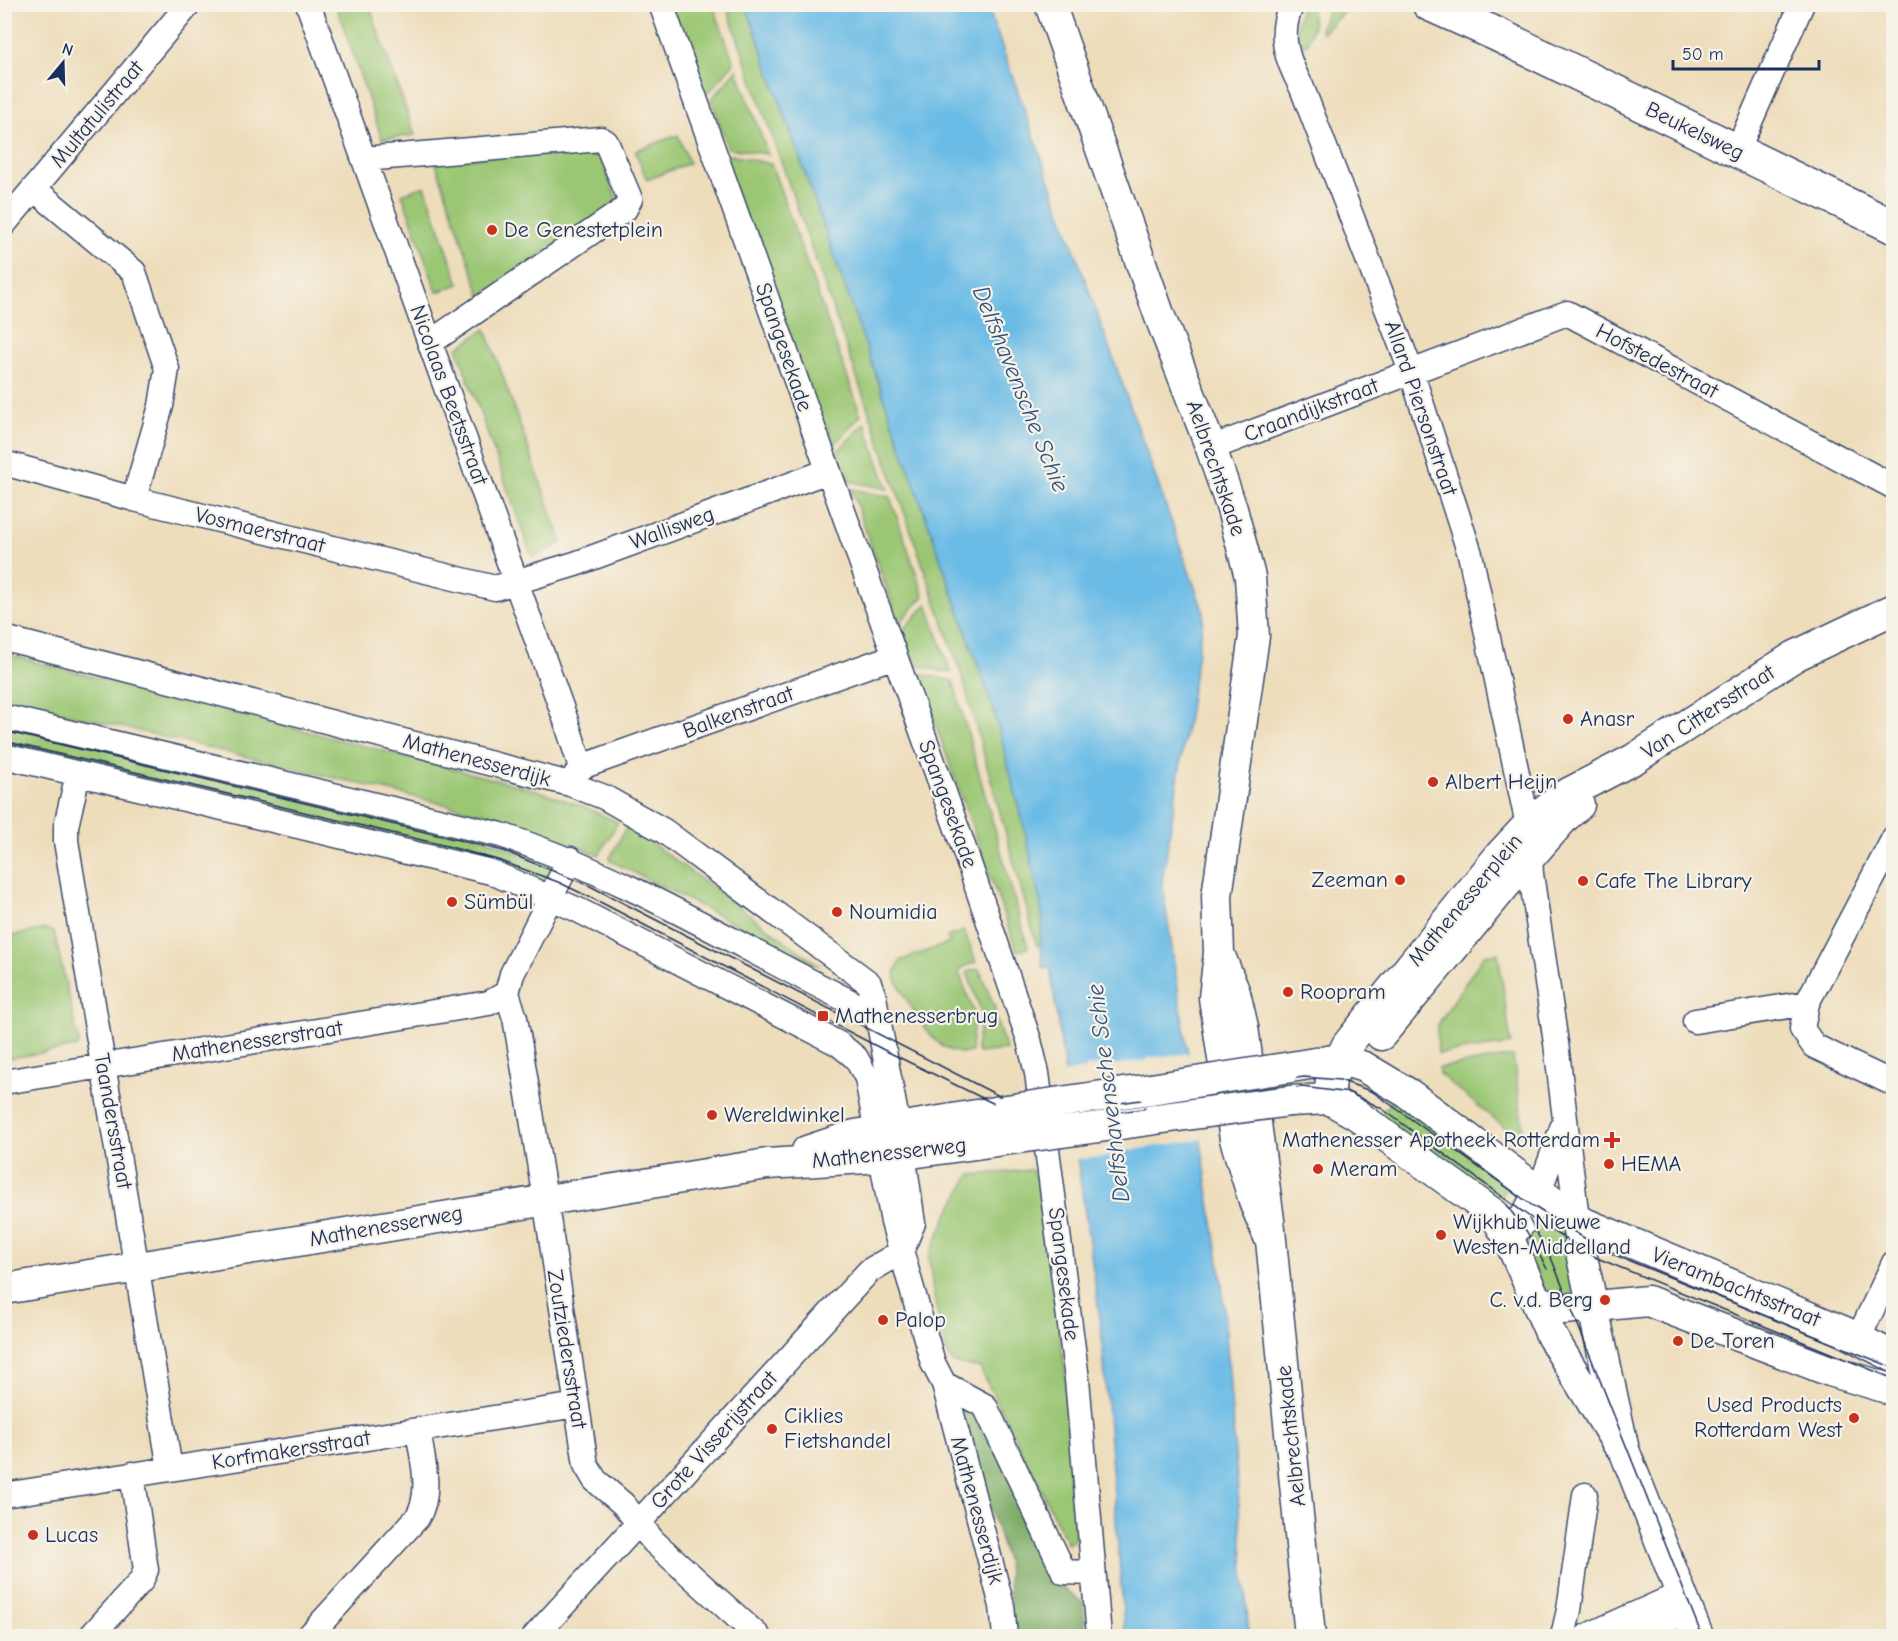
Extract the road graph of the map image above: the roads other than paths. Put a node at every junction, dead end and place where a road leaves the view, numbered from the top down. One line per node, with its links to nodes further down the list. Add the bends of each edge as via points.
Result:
1 (189, 4): 10 (street, Multatulistraat)
2 (308, 4): 9 (street, Nicolaas Beetsstraat)
3 (661, 4): 17 (street, Spangesekade)
4 (1050, 4): 15 (street, Aelbrechtskade, via 1160,317)
5 (1292, 4): 14 (street, Allard Piersonstraat, via 1284,33 1290,65)
6 (1802, 4): 8 (street)
7 (1437, 5): 8 (main road, Beukelsweg)
8 (1737, 151): 12 (main road, Beukelsweg)
9 (364, 159): 13 (street, Nicolaas Beetsstraat); 13 (street, via 601,139 606,142 630,199 625,209)
10 (34, 189): 11 (street, Multatulistraat); 19 (street, via 134,272 167,369 161,406)
11 (4, 224)
12 (1893, 227)
13 (431, 342): 20 (street, Nicolaas Beetsstraat)
14 (1411, 371): 15 (street, Craandijkstraat); 18 (street, Hofstedestraat, via 1568,313); 29 (street, Allard Piersonstraat, via 1470,554)
15 (1211, 448): 76 (street, Aelbrechtskade, via 1248,564 1256,622 1217,896 1219,953 1243,1027 1269,1220)
16 (4, 463): 19 (street, Vosmaerstraat)
17 (828, 471): 20 (street, Wallisweg); 23 (street, Spangesekade)
18 (1893, 487)
19 (134, 499): 20 (street, Vosmaerstraat, via 495,588)
20 (516, 584): 28 (street, Nicolaas Beetsstraat)
21 (1893, 609): 26 (street, Van Cittersstraat, via 1795,656)
22 (4, 638): 28 (street, Mathenesserdijk)
23 (895, 656): 28 (street, Balkenstraat); 68 (street, Spangesekade, via 1017,998 1037,1073 1077,1378)
24 (4, 717): 32 (street, via 501,835)
25 (4, 756): 27 (street, Mathenesserdijk)
26 (1634, 759): 29 (street, Van Cittersstraat, via 1563,796); 31 (street, Mathenesserplein, via 1565,817)
27 (78, 774): 33 (street, Mathenesserdijk, via 473,867); 39 (street, Taandersstraat, via 66,841)
28 (576, 776): 36 (street, Mathenesserdijk, via 664,831 869,983)
29 (1528, 825): 31 (street, Mathenesserplein); 38 (street, Mathenesserplein, via 1356,1033)
30 (1893, 838): 35 (street)
31 (1530, 857): 38 (street, Mathenesserplein); 43 (street, Mathenesserplein)
32 (570, 859): 33 (street); 36 (street)
33 (551, 898): 34 (street, via 512,974); 45 (street, Mathenesserdijk, via 839,1044 856,1058 867,1078)
34 (507, 993): 39 (street, Mathenesserstraat, via 489,1003); 47 (street, Zoutziedersstraat, via 515,1018)
35 (1807, 1003): 37 (street); 41 (street, via 1802,1029 1814,1046)
36 (875, 1014): 45 (street, Mathenesserdijk)
37 (1695, 1021)
38 (1348, 1062): 42 (street, Mathenesserplein); 44 (street, bridge, via 1286,1068); 46 (street, via 1409,1094)
39 (103, 1065): 40 (street, Mathenesserstraat); 52 (street, Taandersstraat)
40 (4, 1082)
41 (1893, 1084)
42 (1329, 1099): 44 (street, bridge); 49 (street, via 1358,1115 1478,1200 1495,1215)
43 (1564, 1120): 46 (street, Mathenesserplein); 48 (street, Mathenesserplein)
44 (1009, 1124): 45 (street, Mathenesserweg)
45 (891, 1143): 47 (street, Mathenesserweg); 50 (street, Mathenesserdijk)
46 (1539, 1192): 48 (street); 49 (street, Mathenesserplein, via 1527,1215)
47 (544, 1200): 52 (street, Mathenesserweg); 60 (street, Zoutziedersstraat)
48 (1577, 1220): 55 (street, Mathenesserplein); 56 (street, Vierambachtsstraat)
49 (1508, 1237): 54 (street)
50 (901, 1251): 58 (street, Mathenesserdijk, via 933,1363); 67 (street, Grote Visserijstraat, via 869,1271)
51 (1893, 1263): 56 (street)
52 (137, 1268): 53 (street, Mathenesserweg); 63 (street, Taandersstraat)
53 (4, 1289)
54 (1538, 1301): 55 (street, via 1562,1310); 62 (street, via 1552,1337)
55 (1592, 1307): 59 (street, Vierambachtsstraat, via 1648,1301 1830,1371); 62 (street, Mathenesserplein)
56 (1858, 1339): 57 (street, Vierambachtsstraat)
57 (1893, 1357)
58 (944, 1384): 68 (street, Mathenesserdijk, via 985,1406 1064,1572); 74 (street, Mathenesserdijk, via 1002,1606)
59 (1893, 1390)
60 (577, 1405): 61 (street, Korfmakersstraat); 67 (street, Zoutziedersstraat, via 586,1464 595,1480)
61 (418, 1430): 63 (street, Korfmakersstraat); 71 (street, via 426,1492 423,1508)
62 (1624, 1450): 69 (street)
63 (170, 1469): 64 (street, Korfmakersstraat)
64 (132, 1474): 65 (street, Korfmakersstraat); 70 (street, via 146,1570 141,1581)
65 (4, 1495)
66 (1585, 1495): 77 (street)
67 (638, 1523): 72 (street, Grote Visserijstraat); 73 (street, Zoutziedersstraat)
68 (1092, 1573): 75 (street, Spangesekade)
69 (1689, 1615): 78 (street); 79 (street)
70 (91, 1636)
71 (309, 1636)
72 (535, 1636)
73 (758, 1636)
74 (1005, 1636)
75 (1099, 1636)
76 (1310, 1636)
77 (1563, 1636)
78 (1587, 1636)
79 (1605, 1636)

